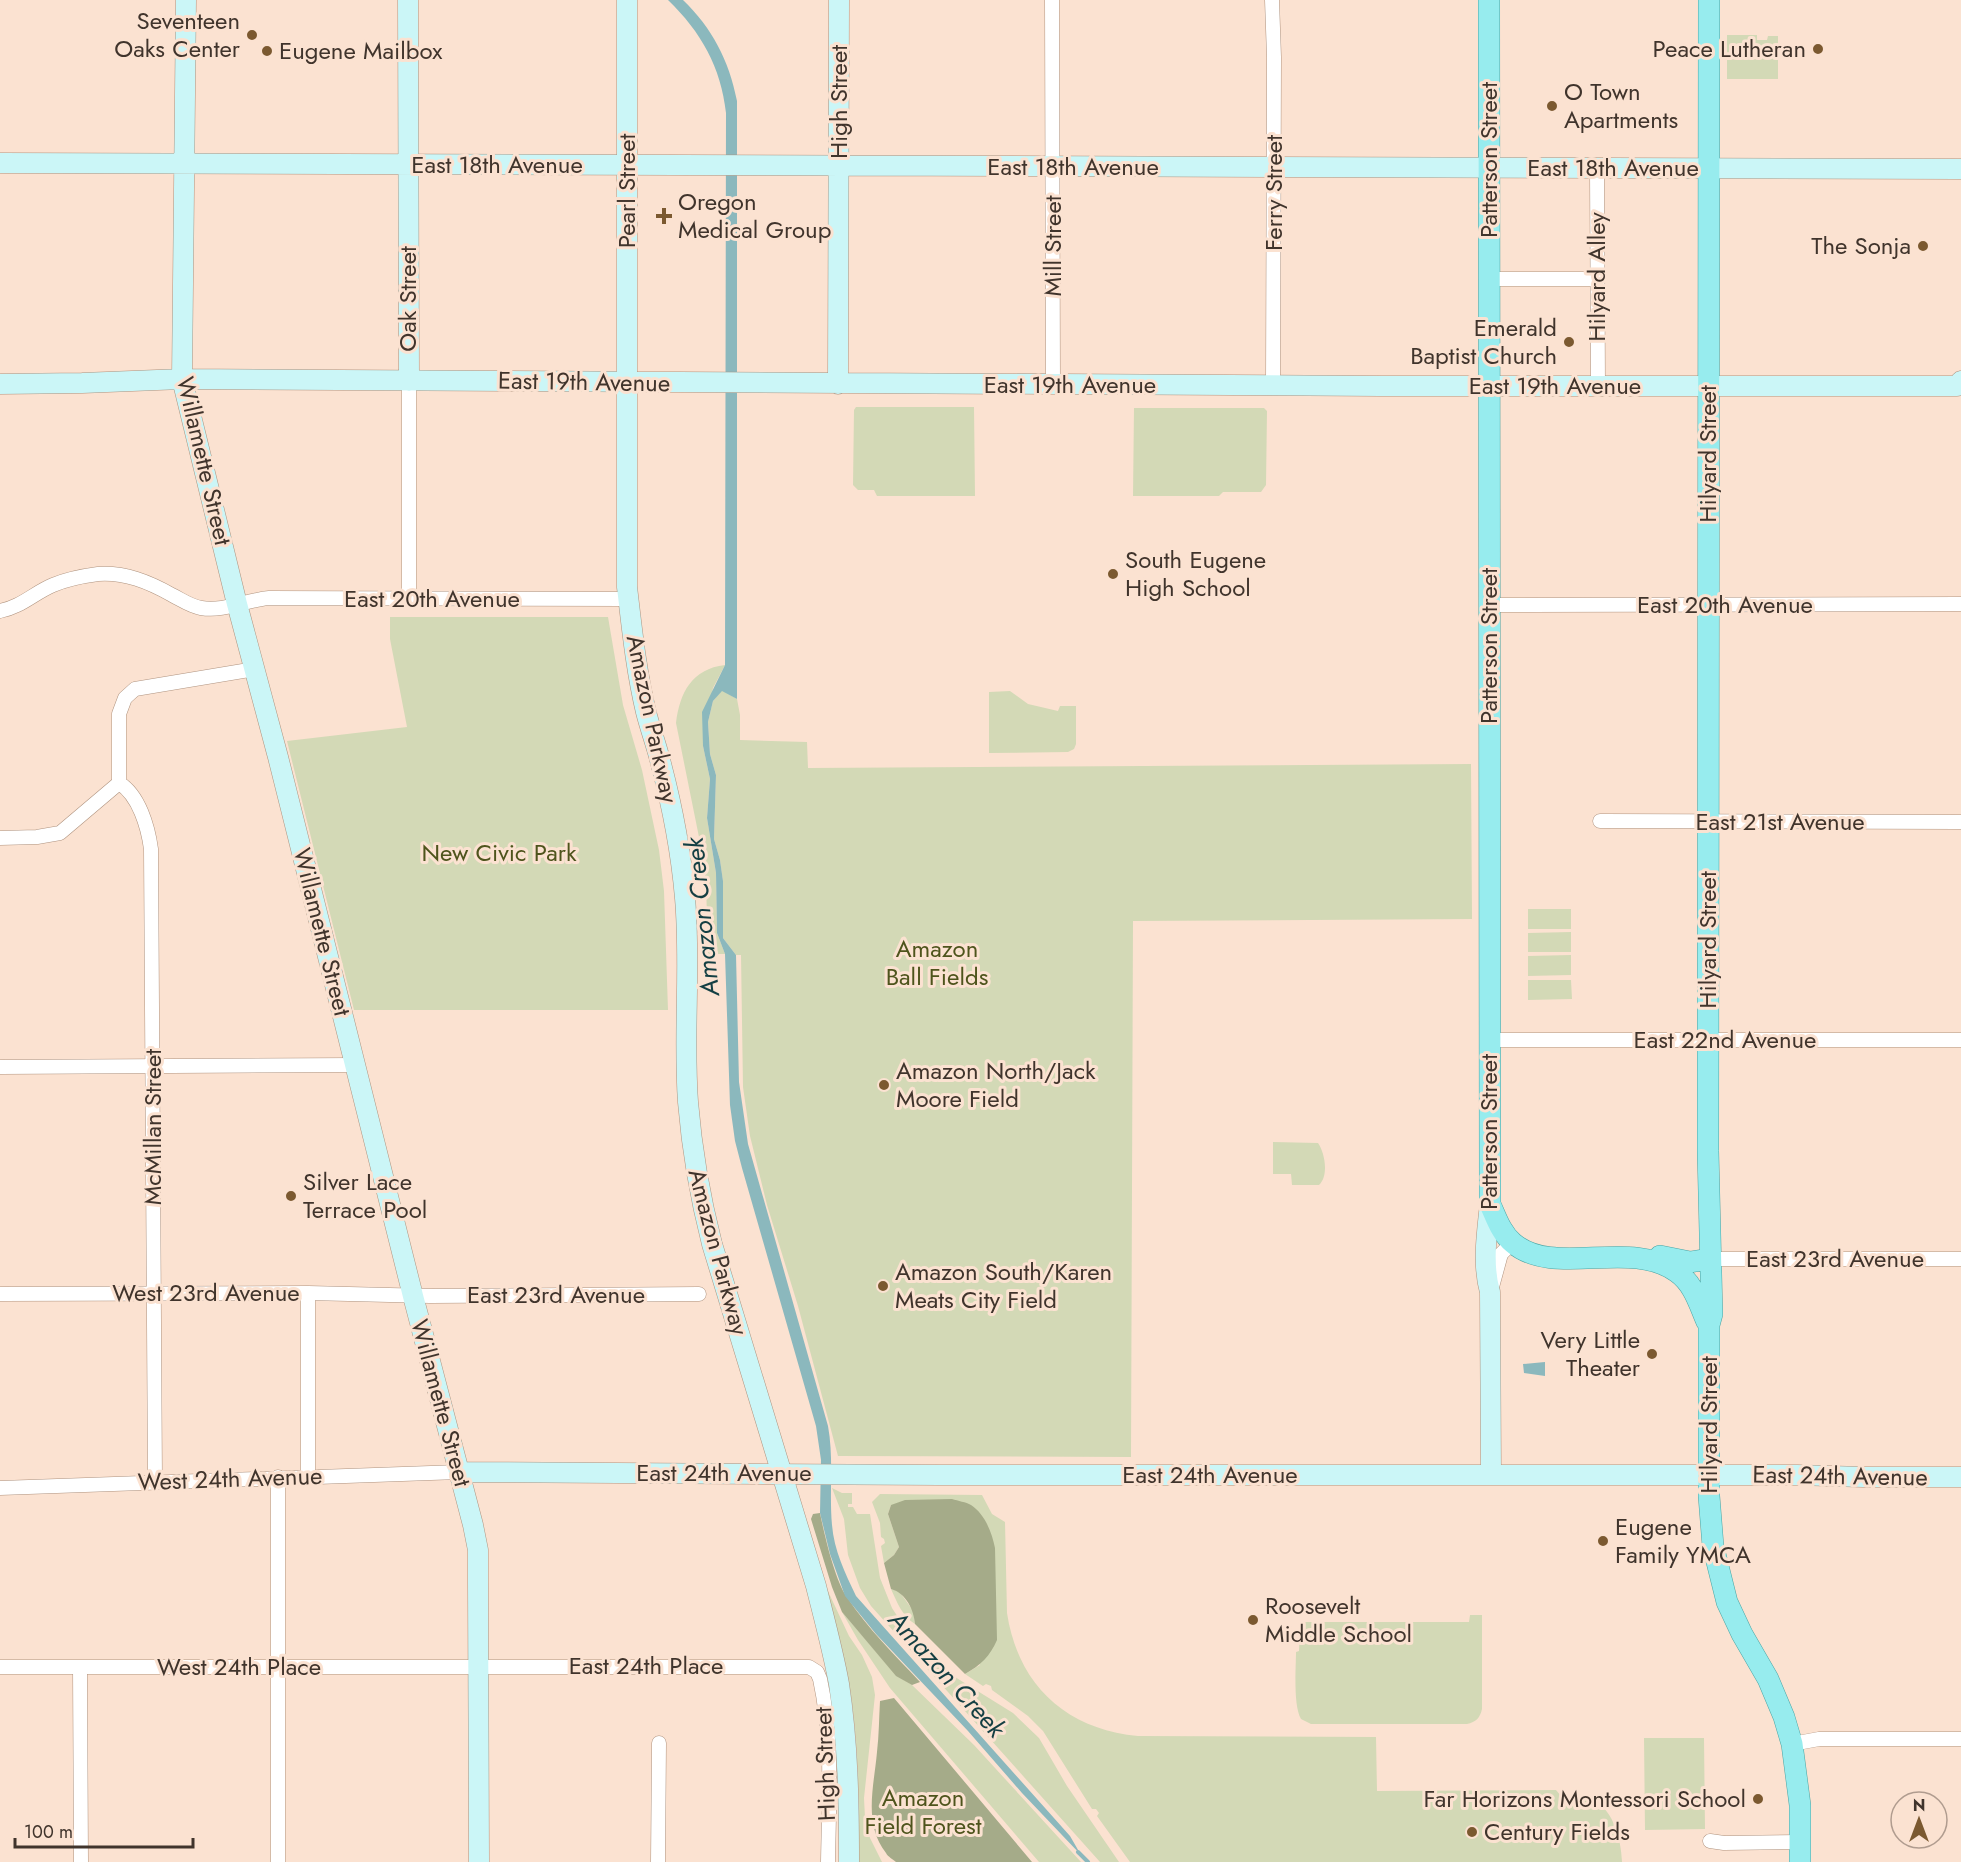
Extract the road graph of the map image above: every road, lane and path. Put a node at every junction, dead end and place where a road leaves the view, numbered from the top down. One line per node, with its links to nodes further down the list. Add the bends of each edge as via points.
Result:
1 (186, 0): 10 (main road, Willamette Street)
2 (408, 0): 11 (main road, Oak Street)
3 (627, 0): 12 (main road, Pearl Street)
4 (839, 0): 13 (main road, High Street)
5 (1052, 0): 14 (street, Mill Street)
6 (1272, 0): 15 (street, Ferry Street)
7 (1489, 0): 16 (main road, Patterson Street)
8 (1709, 0): 18 (main road, Hilyard Street)
9 (0, 163): 10 (main road, East 18th Avenue)
10 (186, 164): 11 (main road, East 18th Avenue); 22 (main road, Willamette Street)
11 (408, 164): 12 (main road, East 18th Avenue); 23 (main road, Oak Street)
12 (627, 166): 13 (main road, East 18th Avenue); 24 (main road, Pearl Street)
13 (839, 166): 14 (main road, East 18th Avenue); 26 (main road, High Street)
14 (1053, 167): 15 (main road, East 18th Avenue); 27 (street, Mill Street)
15 (1274, 167): 16 (main road, East 18th Avenue); 29 (street, Ferry Street)
16 (1489, 168): 17 (main road, East 18th Avenue); 20 (main road, Patterson Street)
17 (1597, 168): 18 (main road, East 18th Avenue); 21 (street, Hilyard Alley)
18 (1708, 168): 19 (main road, East 18th Avenue); 28 (main road, Hilyard Street)
19 (1961, 169)
20 (1489, 279): 21 (street); 30 (main road, Patterson Street)
21 (1598, 279): 31 (street, Hilyard Alley)
22 (183, 379): 23 (main road, East 19th Avenue); 25 (main road, East 19th Avenue); 35 (main road, Willamette Street)
23 (408, 381): 24 (main road, East 19th Avenue); 33 (street, Oak Street)
24 (627, 382): 26 (main road, East 19th Avenue); 34 (main road, Amazon Parkway)
25 (0, 384)
26 (838, 384): 27 (main road, East 19th Avenue)
27 (1053, 384): 29 (main road, East 19th Avenue)
28 (1708, 385): 31 (main road, East 19th Avenue); 32 (main road, East 19th Avenue); 36 (main road, Hilyard Street)
29 (1273, 386): 30 (main road, East 19th Avenue)
30 (1490, 386): 31 (main road, East 19th Avenue); 38 (main road, Patterson Street)
31 (1598, 386)
32 (1960, 386)
33 (409, 598): 34 (street, East 20th Avenue); 35 (street, East 20th Avenue, via 269,598)
34 (629, 599): 65 (main road, Amazon Parkway, via 641,687 680,856 687,933 688,1100 693,1155 712,1245)
35 (237, 604): 39 (street, East 20th Avenue, via 201,608 134,578 99,574 67,579 25,603); 40 (main road, Willamette Street)
36 (1708, 604): 37 (street, East 20th Avenue); 38 (street, East 20th Avenue); 43 (main road, Hilyard Street)
37 (1961, 604)
38 (1489, 605): 46 (main road, Patterson Street)
39 (0, 610)
40 (255, 669): 41 (street, via 143,687 130,693 119,714); 49 (main road, Willamette Street)
41 (119, 783): 45 (street, via 60,833); 50 (street, McMillan Street, via 126,787 141,813 151,849)
42 (1600, 821): 43 (street, East 21st Avenue)
43 (1708, 821): 44 (street, East 21st Avenue); 47 (main road, Hilyard Street)
44 (1961, 822)
45 (0, 838)
46 (1490, 1040): 47 (street, East 22nd Avenue); 52 (main road, Patterson Street)
47 (1708, 1040): 48 (street, East 22nd Avenue); 56 (main road, Hilyard Street)
48 (1961, 1040)
49 (356, 1065): 50 (street); 62 (main road, Willamette Street)
50 (152, 1066): 51 (street); 60 (street, McMillan Street)
51 (0, 1067)
52 (1490, 1204): 53 (main road); 57 (main road, Patterson Street, via 1486,1279)
53 (1512, 1242): 54 (main road, via 1544,1257); 57 (street, Patterson Street, via 1502,1254)
54 (1635, 1257): 56 (main road, via 1654,1255 1690,1262); 63 (main road, via 1677,1272 1695,1293)
55 (1961, 1258): 56 (street, East 23rd Avenue)
56 (1709, 1259): 63 (main road, Hilyard Street, via 1712,1314)
57 (1490, 1292): 67 (main road, Patterson Street)
58 (308, 1293): 60 (street, West 23rd Avenue); 62 (street, West 23rd Avenue); 68 (street)
59 (0, 1294): 60 (street, West 23rd Avenue)
60 (154, 1294): 71 (street, McMillan Street)
61 (699, 1294): 62 (street, East 23rd Avenue)
62 (413, 1296): 64 (main road, Willamette Street)
63 (1708, 1325): 66 (main road, Hilyard Street)
64 (459, 1472): 65 (main road, East 24th Avenue); 68 (street, West 24th Avenue); 73 (main road, Willamette Street, via 478,1550)
65 (782, 1473): 67 (main road, East 24th Avenue); 88 (main road, Amazon Parkway, via 816,1586 838,1683 846,1740)
66 (1708, 1474): 67 (main road, East 24th Avenue); 70 (main road, East 24th Avenue); 80 (main road, Hilyard Street, via 1713,1546 1727,1602 1763,1669)
67 (1491, 1475)
68 (308, 1476): 69 (street, West 24th Avenue)
69 (278, 1477): 71 (street, West 24th Avenue); 76 (street)
70 (1961, 1477)
71 (155, 1481): 72 (street, West 24th Avenue)
72 (0, 1488)
73 (479, 1666): 76 (street, West 24th Place); 77 (street, East 24th Place); 85 (main road, Willamette Street)
74 (0, 1667): 75 (street, West 24th Place)
75 (80, 1667): 76 (street, West 24th Place); 83 (street)
76 (279, 1667): 84 (street)
77 (813, 1669): 87 (street, High Street, via 821,1683 829,1760)
78 (1961, 1739): 80 (street, via 1819,1739)
79 (659, 1743): 86 (street)
80 (1792, 1744): 82 (main road, Hilyard Street, via 1800,1795)
81 (1710, 1841): 82 (street)
82 (1800, 1852)
83 (81, 1862)
84 (278, 1862)
85 (479, 1862)
86 (658, 1862)
87 (828, 1862)
88 (849, 1862)

